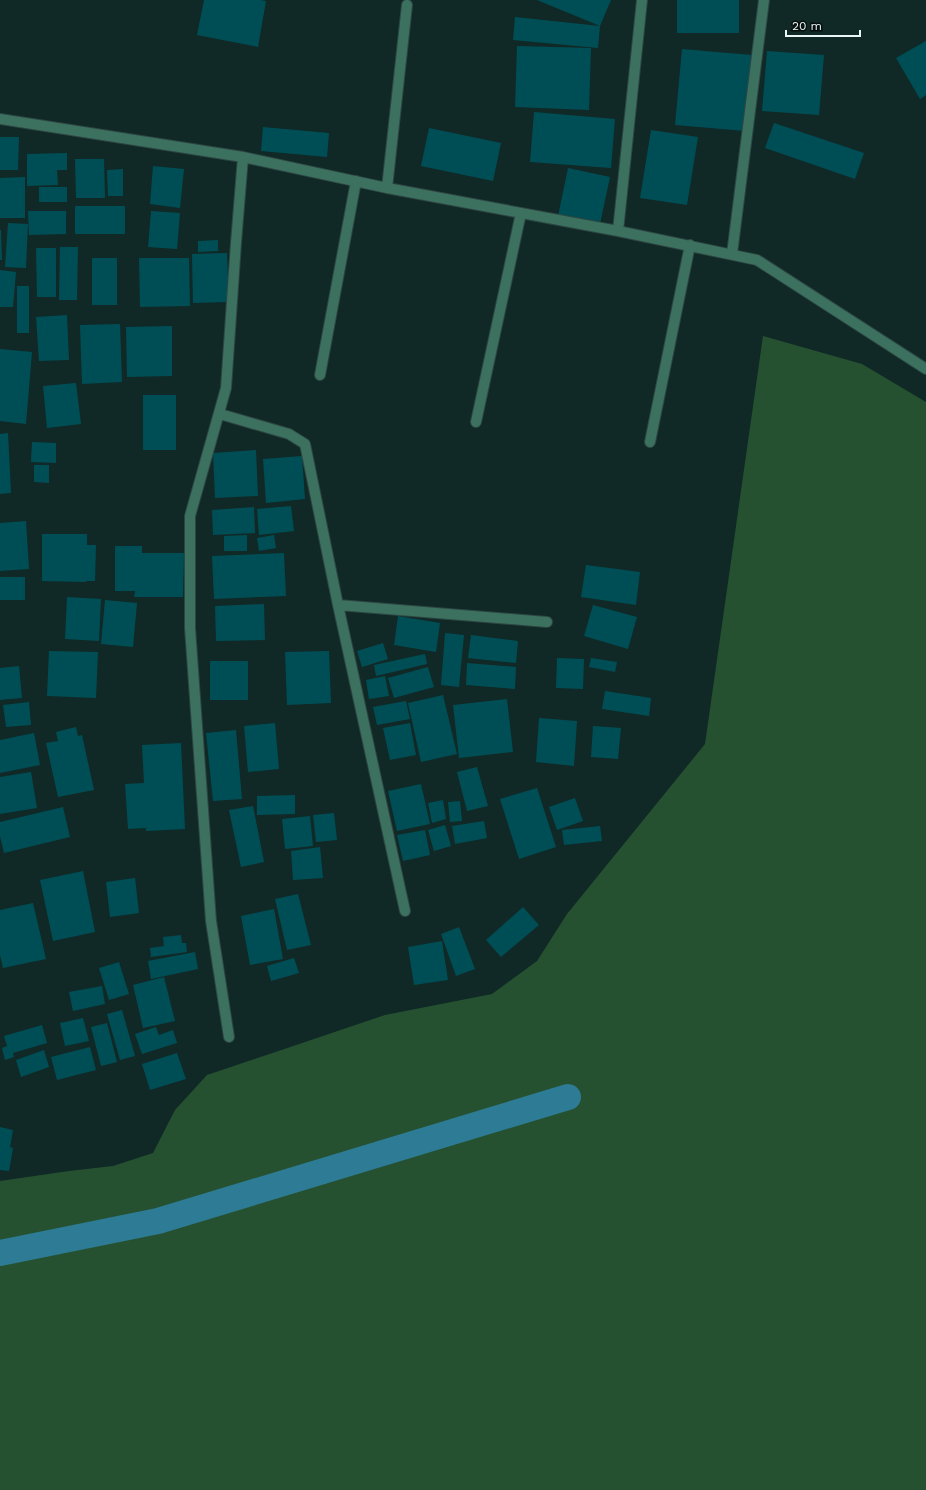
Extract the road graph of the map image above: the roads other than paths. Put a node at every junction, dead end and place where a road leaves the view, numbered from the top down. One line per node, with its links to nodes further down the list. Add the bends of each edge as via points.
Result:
1 (642, 0): 9 (street)
2 (764, 0): 11 (street)
3 (407, 5): 7 (street)
4 (0, 119): 5 (street)
5 (243, 157): 6 (street); 14 (street, via 226,388)
6 (356, 181): 7 (street); 13 (street)
7 (387, 188): 8 (street)
8 (521, 213): 9 (street); 15 (street)
9 (618, 231): 10 (street)
10 (690, 245): 11 (street); 16 (street)
11 (732, 254): 12 (street, via 757,260)
12 (926, 369)
13 (320, 375)
14 (220, 414): 17 (street, via 289,434 305,444); 20 (street, via 190,516 190,628 211,921)
15 (476, 422)
16 (650, 442)
17 (338, 605): 18 (street); 19 (street)
18 (547, 622)
19 (405, 911)
20 (229, 1037)

